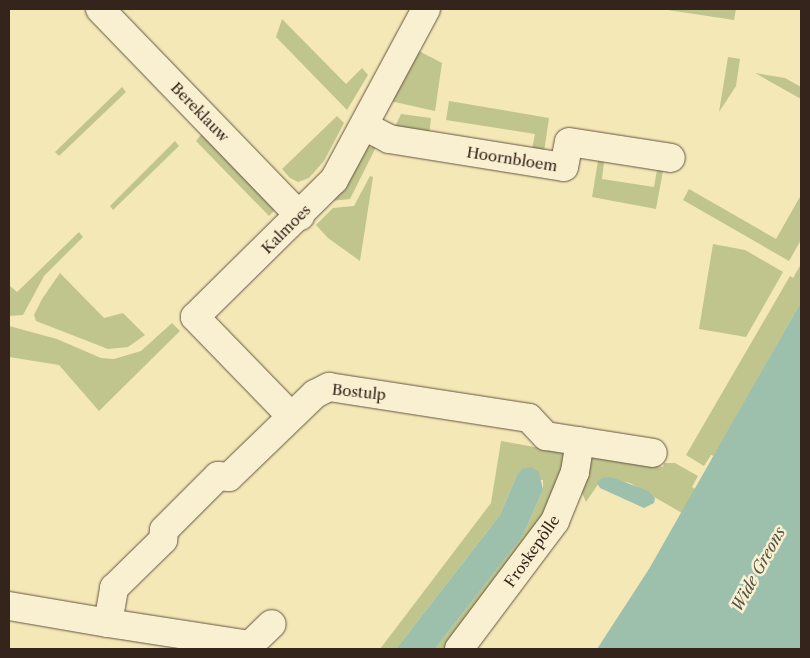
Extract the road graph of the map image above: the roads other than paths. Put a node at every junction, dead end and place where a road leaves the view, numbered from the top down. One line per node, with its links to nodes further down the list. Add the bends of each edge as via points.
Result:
1 (100, 9): 5 (street, Bereklauw)
2 (426, 9): 3 (street, Kalmoes)
3 (364, 126): 4 (street, Hoornbloem, via 389,139 564,167 568,142); 5 (street, Kalmoes, via 340,171)
4 (671, 158)
5 (300, 216): 6 (street, Kalmoes, via 195,317)
6 (291, 416): 7 (street, Bostulp, via 322,389 337,387 529,418 546,436); 10 (street, Bostulp, via 229,477 218,476 164,530 163,540 114,588)
7 (580, 441): 8 (street, Bostulp); 12 (street, Froskepôlle, via 575,472 555,521)
8 (653, 453)
9 (9, 606): 10 (street)
10 (108, 622): 11 (street, via 250,645)
11 (272, 624)
12 (459, 649)

